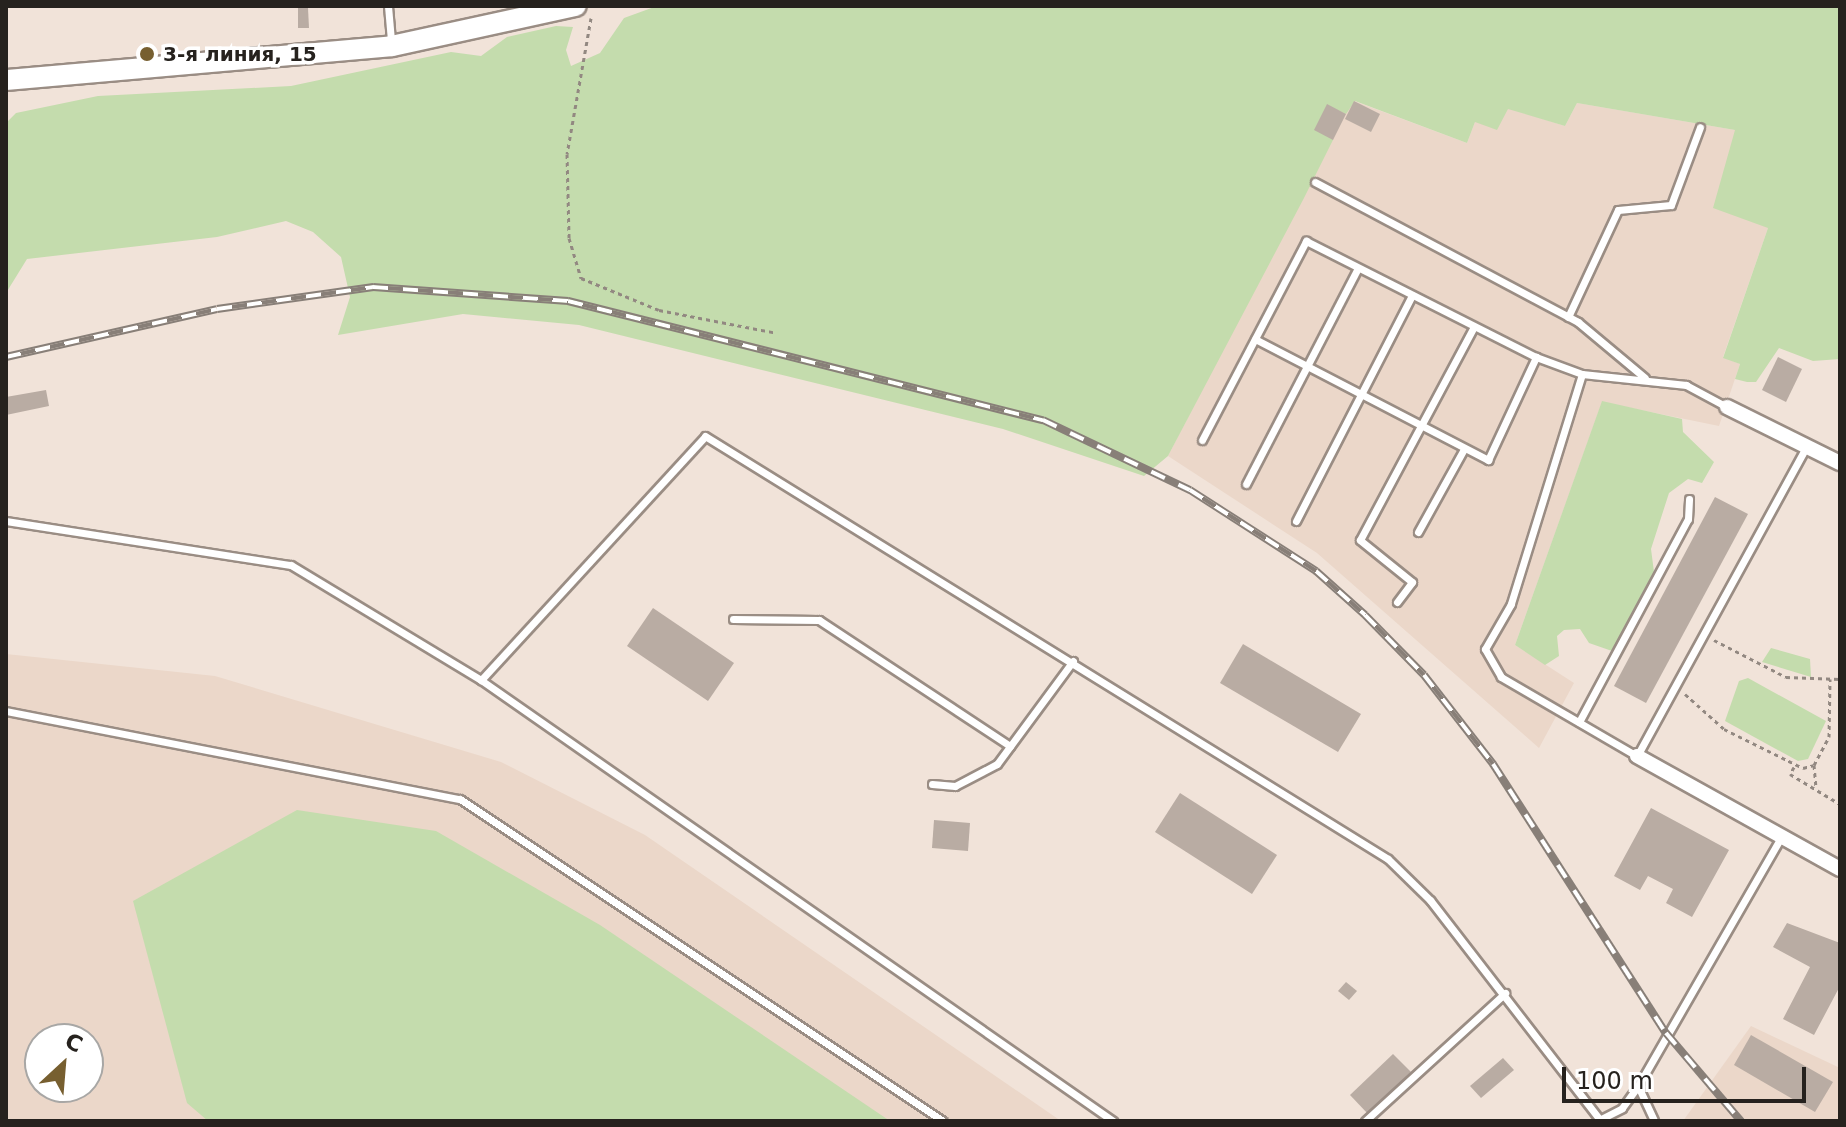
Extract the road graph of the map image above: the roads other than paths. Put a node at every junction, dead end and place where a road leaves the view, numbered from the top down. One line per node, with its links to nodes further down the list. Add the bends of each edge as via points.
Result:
1 (388, 6): 3 (lane)
2 (576, 6): 3 (main road)
3 (392, 46): 4 (main road)
4 (6, 80)
5 (1700, 127): 9 (lane, via 1671,205 1618,210)
6 (1315, 182): 9 (lane)
7 (1358, 268): 8 (lane); 11 (lane, via 1306,241); 13 (lane)
8 (1412, 295): 10 (lane); 16 (lane)
9 (1568, 317): 15 (lane)
10 (1473, 328): 12 (lane); 18 (lane)
11 (1255, 339): 13 (lane); 19 (lane)
12 (1536, 357): 14 (lane); 21 (lane, via 1488,460)
13 (1307, 366): 16 (lane); 23 (lane)
14 (1582, 374): 15 (lane); 33 (lane, via 1511,604 1485,649 1501,677)
15 (1645, 378): 17 (lane, via 1686,385)
16 (1361, 394): 18 (lane); 26 (lane)
17 (1727, 407): 20 (street)
18 (1421, 428): 21 (lane); 28 (lane, via 1360,540 1412,582)
19 (1202, 440)
20 (1807, 446): 22 (street); 35 (lane)
21 (1464, 449): 27 (lane)
22 (1840, 463)
23 (1246, 484)
24 (1689, 499): 33 (lane, via 1688,519)
25 (6, 521): 31 (lane, via 291,565)
26 (1296, 521)
27 (1418, 532)
28 (1397, 602)
29 (733, 619): 34 (lane, via 819,620)
30 (1073, 661): 31 (lane, via 705,436); 34 (lane); 39 (lane, via 1388,859)
31 (481, 680): 43 (lane)
32 (6, 711): 42 (lane, via 460,799)
33 (1579, 722): 35 (lane)
34 (1010, 746): 36 (lane, via 997,764 955,786)
35 (1637, 756): 37 (street)
36 (932, 784)
37 (1781, 837): 38 (street); 40 (lane)
38 (1840, 869)
39 (1505, 993): 41 (lane); 44 (lane)
40 (1638, 1086): 41 (lane); 45 (lane)
41 (1599, 1120)
42 (943, 1121)
43 (1113, 1121)
44 (1365, 1121)
45 (1654, 1121)

